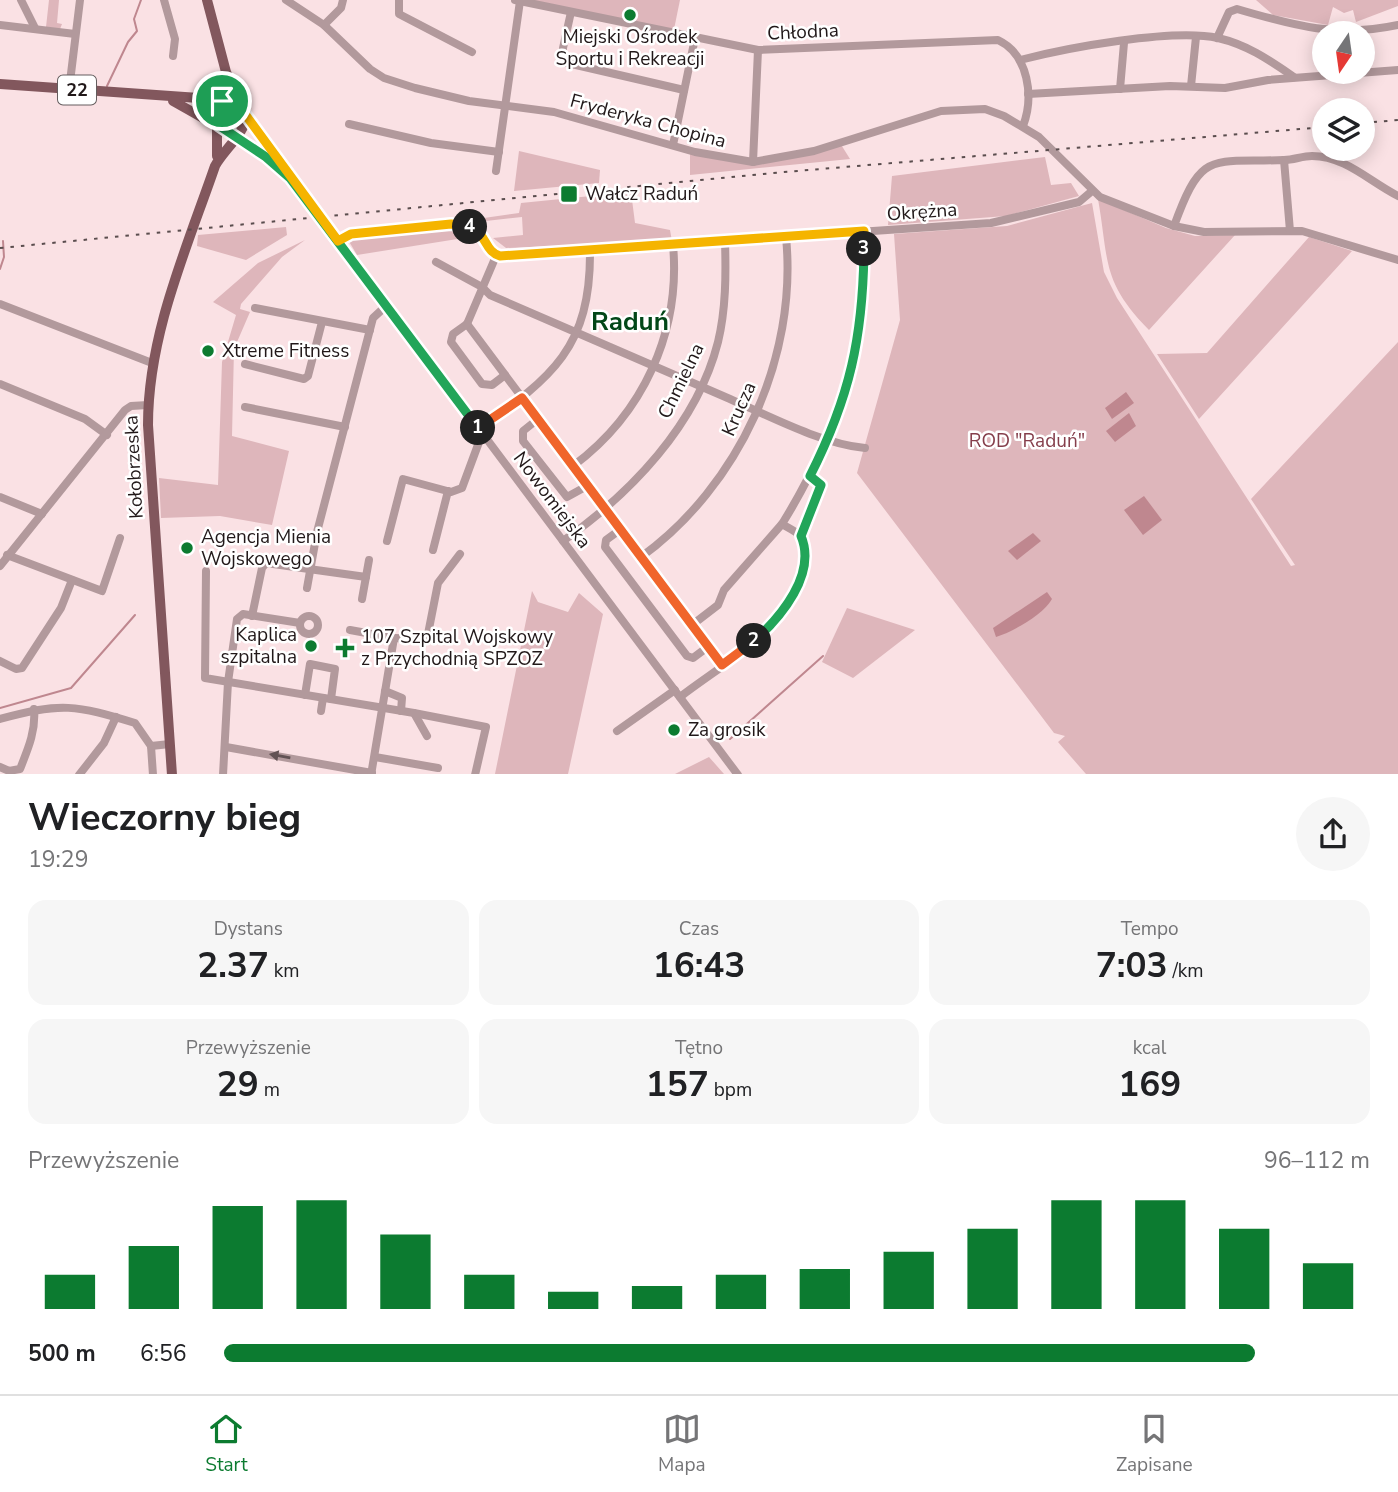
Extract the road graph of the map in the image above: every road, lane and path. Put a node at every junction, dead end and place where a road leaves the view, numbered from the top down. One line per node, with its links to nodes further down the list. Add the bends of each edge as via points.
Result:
1 (20, 0): 13 (street)
2 (80, 0): 14 (street)
3 (164, 0): 21 (street, via 175,39)
4 (208, 0): 24 (main road)
5 (286, 0): 11 (street, Fryderyka Chopina)
6 (343, 0): 11 (street)
7 (399, 0): 20 (street, via 399,14)
8 (518, 1): 9 (street, Chłodna); 34 (street)
9 (571, 12): 16 (street, Chłodna); 30 (street, via 563,62)
10 (0, 25): 13 (street)
11 (324, 25): 34 (street, Fryderyka Chopina, via 384,78)
12 (1398, 25): 17 (street, via 1338,32 1237,9 1229,12)
13 (35, 28): 14 (street)
14 (75, 34): 29 (street)
15 (1196, 37): 17 (street); 18 (street); 27 (street)
16 (695, 38): 19 (street, Chłodna); 30 (street)
17 (1217, 38): 25 (street, via 1260,53)
18 (1124, 43): 22 (street, via 1052,51); 28 (street)
19 (758, 50): 22 (street, Chłodna, via 993,38 1013,49); 45 (street)
20 (472, 52)
21 (173, 56)
22 (1020, 60): 31 (street)
23 (1398, 70): 25 (street)
24 (226, 72): 33 (main road, Kołobrzeska); 36 (main road)
25 (1294, 77): 27 (street, via 1225,88)
26 (0, 84): 29 (main road, 22)
27 (1191, 86): 28 (street)
28 (1120, 89): 31 (street)
29 (69, 90): 32 (main road, 22)
30 (684, 90): 41 (street)
31 (1028, 94): 39 (street)
32 (154, 96): 33 (main road); 35 (main road, 22)
33 (222, 101): 36 (main road); 38 (main road, Kołobrzeska)
34 (506, 106): 41 (street, Fryderyka Chopina, via 562,114); 43 (street)
35 (195, 111): 38 (main road, 22); 42 (main road, via 212,129)
36 (244, 113): 40 (main road, Kołobrzeska, via 244,125); 48 (street, Nowomiejska)
37 (349, 124): 43 (street, via 431,143)
38 (218, 125): 40 (main road, 22); 42 (main road, Kołobrzeska)
39 (1023, 126): 45 (street, Fryderyka Chopina, via 985,109 958,108 814,150); 49 (street, Fryderyka Chopina)
40 (235, 135): 46 (main road, Kołobrzeska); 48 (street, Nowomiejska)
41 (673, 145): 45 (street, Fryderyka Chopina)
42 (218, 146): 46 (main road, Kołobrzeska)
43 (499, 152): 47 (street)
44 (1284, 160): 50 (street, via 1328,158 1351,166); 51 (street, via 1211,163 1196,175); 53 (street)
45 (753, 162)
46 (215, 166): 70 (main road, Kołobrzeska)
47 (496, 171)
48 (290, 178): 55 (street, Nowomiejska)
49 (1092, 191): 51 (street, Fryderyka Chopina); 52 (street, Okrężna, via 1079,202 1010,220)
50 (1398, 196)
51 (1174, 226): 53 (street, Fryderyka Chopina, via 1205,232)
52 (864, 231): 54 (street, Okrężna); 84 (street, via 861,326 845,395)
53 (1290, 231): 60 (street, Fryderyka Chopina, via 1315,234)
54 (786, 237): 56 (street, Okrężna); 79 (street, Krucza, via 786,309)
55 (338, 241): 59 (street, via 351,234 464,225 482,233); 64 (street, Nowomiejska)
56 (726, 241): 57 (street, Okrężna); 75 (street, Chmielna, via 721,328)
57 (673, 244): 58 (street, Okrężna); 72 (street, via 668,321)
58 (590, 250): 59 (street, Okrężna); 69 (street, via 586,296)
59 (496, 256): 62 (street)
60 (1398, 260)
61 (436, 262): 62 (street)
62 (482, 288): 67 (street); 69 (street)
63 (0, 304): 70 (street)
64 (386, 306): 68 (street, via 373,318); 82 (street, Nowomiejska)
65 (255, 308): 66 (street)
66 (322, 322): 68 (street); 71 (street, via 304,379)
67 (467, 324): 73 (street); 73 (street, via 453,334 451,342 482,384 492,385)
68 (370, 330): 81 (street)
69 (576, 333): 72 (street); 76 (street, via 552,372)
70 (152, 363): 77 (main road, Kołobrzeska)
71 (245, 364)
72 (654, 367): 75 (street); 86 (street, via 619,423)
73 (505, 375): 76 (street)
74 (0, 384): 83 (street, via 85,419)
75 (700, 386): 79 (street); 91 (street, Chmielna, via 660,453)
76 (522, 398): 80 (street); 82 (street)
77 (148, 405): 83 (street, via 125,410); 133 (main road, Kołobrzeska)
78 (245, 407): 81 (street)
79 (757, 410): 84 (street); 102 (street, Krucza, via 732,461 703,499)
80 (538, 419): 86 (street); 88 (street, via 523,431 523,441 567,498)
81 (345, 428): 105 (street)
82 (481, 432): 89 (street, via 466,482 462,488); 98 (street, Nowomiejska)
83 (107, 435): 92 (street)
84 (828, 439): 85 (street); 87 (street)
85 (865, 448)
86 (573, 466): 88 (street)
87 (810, 476): 93 (street); 95 (street, via 821,485)
88 (587, 486): 91 (street)
89 (448, 491): 97 (street, via 403,480); 99 (street)
90 (0, 497): 92 (street)
91 (605, 509): 94 (street); 98 (street, Chmielna)
92 (42, 514): 101 (street)
93 (782, 524): 95 (street); 113 (street, via 724,590 718,605)
94 (621, 529): 102 (street); 116 (street, via 606,540 605,547 670,635 690,658)
95 (801, 536): 118 (street, via 804,559 790,600 766,630)
96 (120, 538): 108 (street, via 102,591)
97 (387, 541)
98 (562, 541): 121 (street, Nowomiejska)
99 (433, 550)
100 (460, 554): 115 (street, via 439,583 427,639)
101 (7, 555): 104 (street); 108 (street)
102 (641, 557): 113 (street)
103 (369, 560): 107 (street)
104 (0, 566)
105 (311, 568): 107 (street); 109 (street); 111 (street, via 264,565)
106 (206, 570): 119 (street, via 205,678)
107 (366, 578): 110 (street)
108 (72, 580): 117 (street, via 61,608 22,668)
109 (307, 589)
110 (362, 599)
111 (252, 616): 112 (street); 119 (street, via 243,614 237,620)
112 (300, 623)
113 (692, 625): 116 (street)
114 (350, 630): 115 (street)
115 (394, 638): 120 (street)
116 (709, 646): 118 (street)
117 (0, 661)
118 (722, 665): 121 (street)
119 (228, 682): 122 (street); 135 (street)
120 (385, 691): 124 (street); 127 (street, via 402,698)
121 (677, 694): 131 (street); 145 (street, Nowomiejska)
122 (305, 695): 123 (street); 123 (street, via 310,664 335,669)
123 (327, 698): 124 (street); 126 (street)
124 (383, 708): 127 (street); 136 (street)
125 (34, 709): 129 (street, via 66,705); 130 (street); 137 (street, via 29,747 20,769)
126 (321, 711)
127 (401, 711): 128 (street)
128 (414, 713): 132 (street); 144 (street, via 485,727)
129 (116, 717): 134 (street, via 135,723); 139 (street, via 104,743)
130 (0, 719)
131 (617, 731)
132 (427, 736)
133 (170, 744): 134 (street); 141 (main road, Kołobrzeska)
134 (151, 746): 140 (street)
135 (226, 747): 142 (street); 143 (street, one-way to 135)
136 (375, 757): 138 (street); 143 (street)
137 (0, 767)
138 (438, 768)
139 (80, 774)
140 (153, 774)
141 (172, 774)
142 (223, 774)
143 (371, 774)
144 (475, 774)
145 (737, 774)

